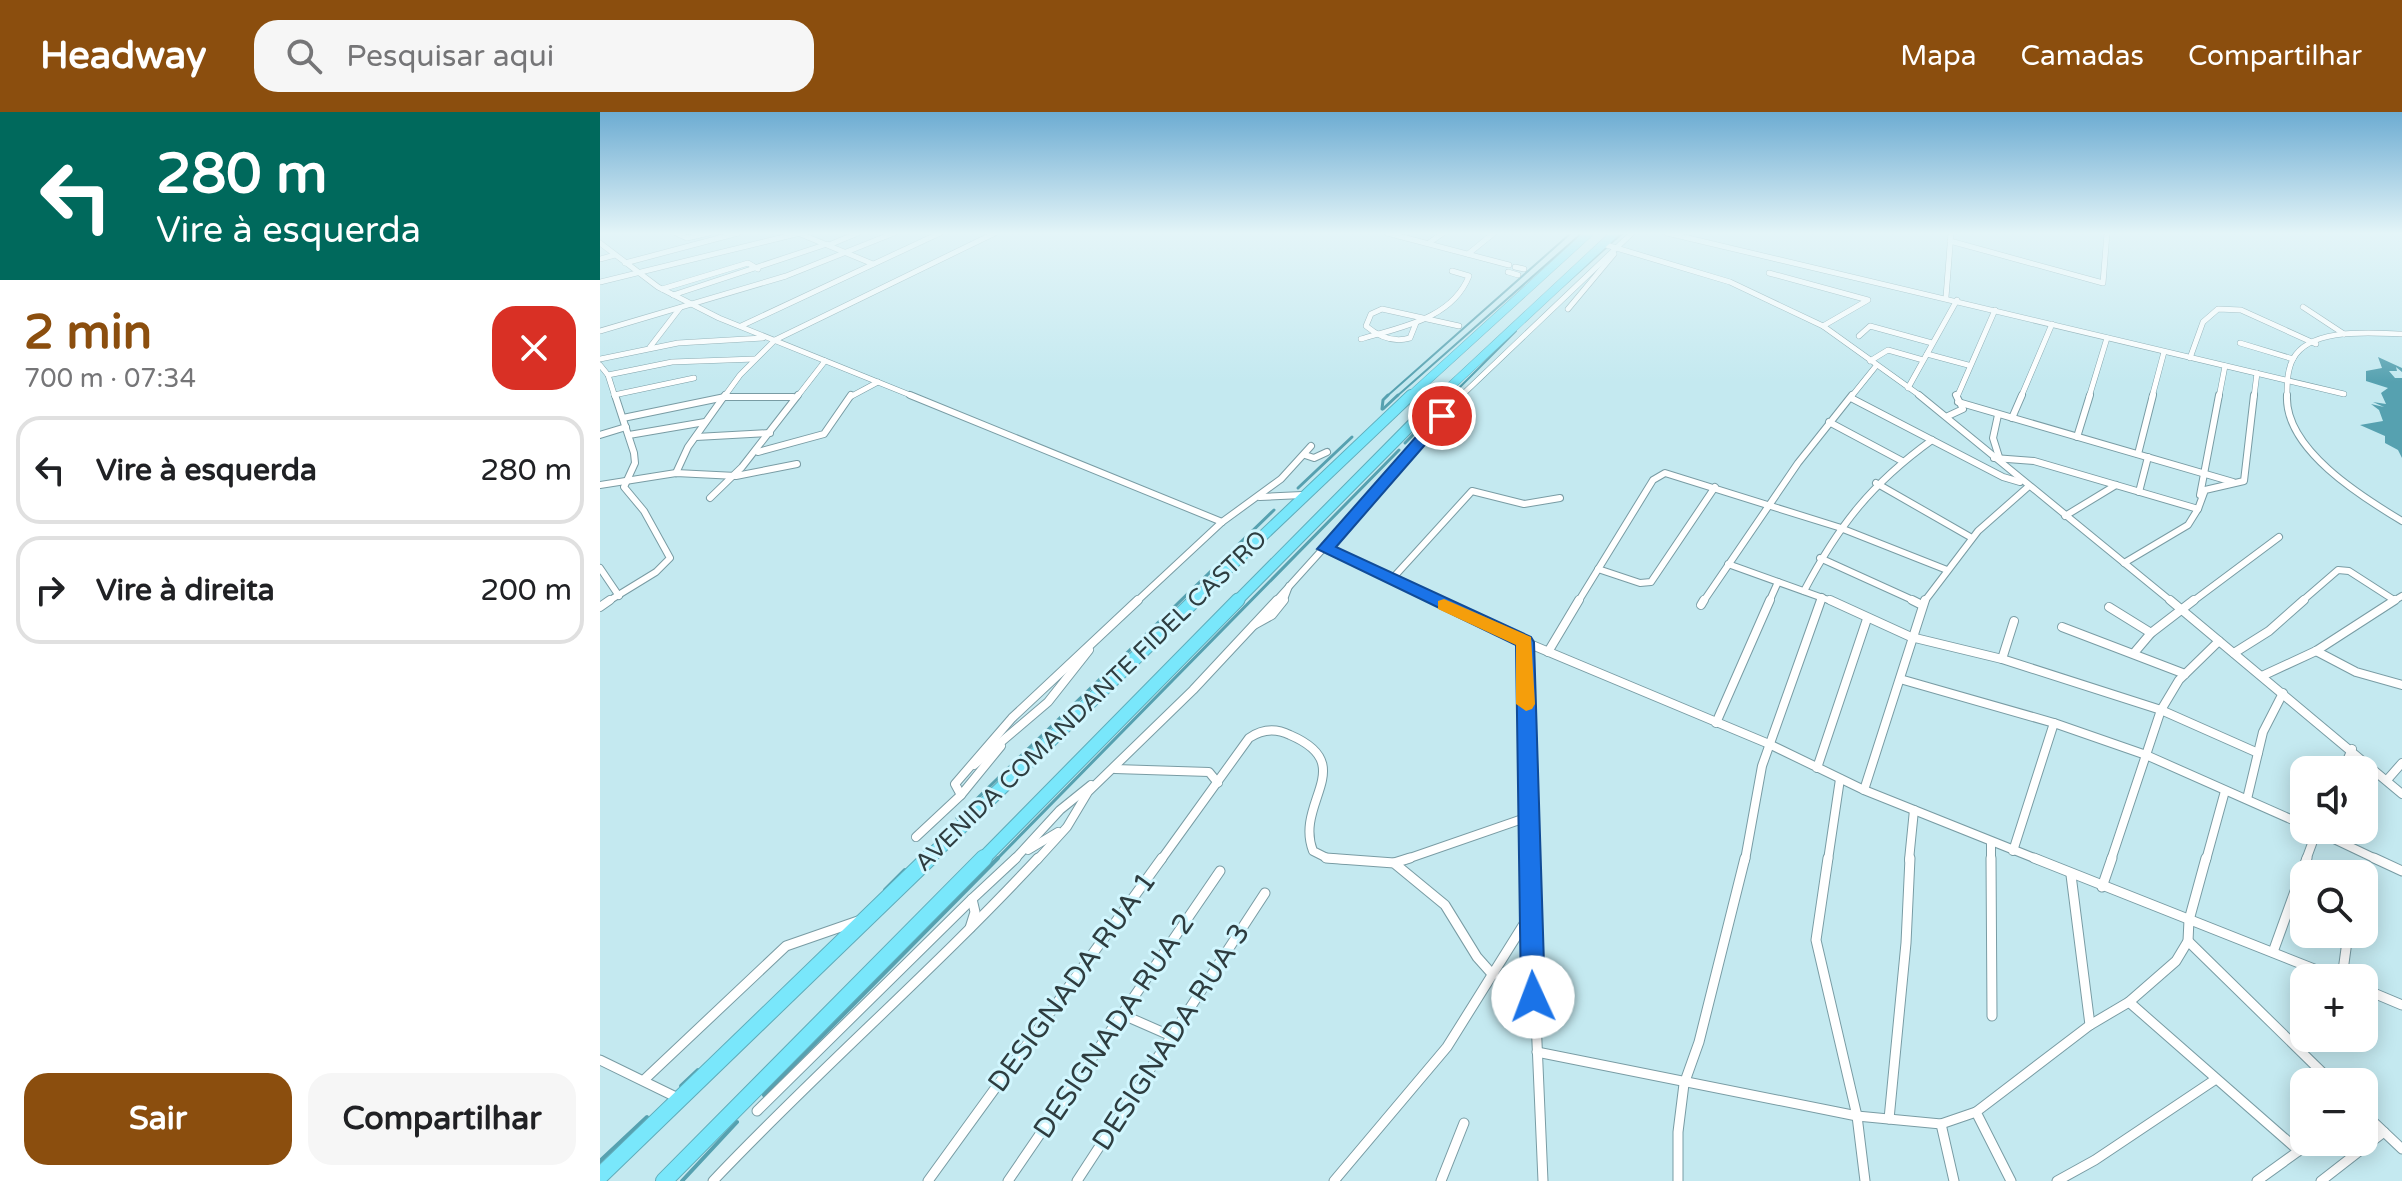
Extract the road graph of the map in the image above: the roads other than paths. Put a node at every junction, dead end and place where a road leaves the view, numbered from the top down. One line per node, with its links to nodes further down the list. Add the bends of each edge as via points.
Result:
1 (653, 283): 16 (street)
2 (682, 283): 16 (street)
3 (713, 283): 18 (street)
4 (758, 283): 22 (street)
5 (833, 283): 32 (street)
6 (889, 283): 40 (street)
7 (1468, 283): 29 (street)
8 (1534, 283): 106 (highway, AVENIDA COMANDANTE FIDEL CASTRO)
9 (1560, 283): 84 (highway, AVENIDA COMANDANTE FIDEL CASTRO)
10 (1583, 283): 19 (street)
11 (1586, 283): 17 (street)
12 (1732, 283): 34 (street)
13 (1805, 283): 34 (street, via 1868,300)
14 (1884, 283): 20 (street)
15 (1947, 283): 20 (street)
16 (662, 289): 18 (street)
17 (1579, 294): 19 (street); 26 (street)
18 (673, 295): 22 (street)
19 (1563, 297): 86 (street, via 1454,403)
20 (1946, 297): 21 (street)
21 (1957, 300): 28 (street); 43 (street)
22 (691, 304): 24 (street); 32 (street)
23 (1393, 304): 27 (street)
24 (681, 307): 35 (street); 46 (street)
25 (2303, 307): 37 (street)
26 (1568, 309)
27 (1386, 310): 29 (street); 36 (street, via 1371,314 1367,321 1367,329)
28 (1995, 310): 31 (street); 56 (street)
29 (1424, 319): 30 (street); 33 (street)
30 (1416, 323): 36 (street); 36 (street, via 1406,341)
31 (2052, 324): 41 (street); 73 (street)
32 (741, 326): 40 (street)
33 (1459, 326)
34 (1823, 326): 54 (street)
35 (600, 331)
36 (1378, 333): 42 (street)
37 (2344, 334): 38 (street); 45 (street)
38 (2402, 334)
39 (1859, 336): 43 (street, via 1870,326)
40 (772, 338): 46 (street); 51 (street); 53 (street)
41 (2107, 338): 47 (street); 82 (street)
42 (1361, 339)
43 (1932, 343): 48 (street)
44 (2240, 343): 52 (street)
45 (2316, 344): 49 (street, via 2241,310 2218,309 2203,322); 52 (street)
46 (650, 347): 50 (street)
47 (2164, 352): 49 (street); 89 (street)
48 (1925, 357): 54 (street, via 1888,350); 56 (street); 63 (street)
49 (2190, 358): 57 (street)
50 (600, 359)
51 (755, 359): 59 (street, via 672,362); 66 (street)
52 (2293, 359): 61 (street)
53 (825, 361): 62 (street); 67 (street)
54 (1873, 364): 63 (street); 68 (street)
55 (600, 365): 59 (street)
56 (1968, 365): 69 (street)
57 (2225, 366): 58 (street); 96 (street)
58 (2257, 373): 61 (street); 101 (street, via 2247,470)
59 (608, 375): 65 (street)
60 (694, 378): 65 (street)
61 (2289, 380): 64 (street); 114 (street, via 2287,411 2325,467 2350,490)
62 (878, 382): 88 (street, via 853,393 824,434); 115 (street)
63 (1908, 388): 71 (street)
64 (2344, 394)
65 (614, 395): 72 (street)
66 (725, 397): 67 (street); 72 (street); 74 (street)
67 (793, 397): 78 (street)
68 (1851, 398): 75 (street); 83 (street)
69 (1958, 402): 70 (street); 71 (street, via 1962,410)
70 (1998, 415): 73 (street); 91 (street)
71 (1948, 416): 91 (street)
72 (623, 418): 77 (street)
73 (2012, 418): 82 (street)
74 (705, 422): 76 (street); 79 (street)
75 (1829, 422): 93 (street); 111 (street)
76 (682, 425): 79 (street); 81 (street)
77 (626, 427): 80 (street); 81 (street)
78 (770, 433): 79 (street); 88 (street)
79 (697, 434): 95 (street)
80 (600, 435)
81 (629, 435): 98 (street, via 635,463)
82 (2077, 437): 89 (street)
83 (1932, 440): 93 (street); 100 (street)
84 (1394, 444): 86 (street); 216 (highway, AVENIDA COMANDANTE FIDEL CASTRO)
85 (1311, 446): 90 (street)
86 (1415, 450): 119 (street)
87 (1327, 452): 90 (street, via 1314,458)
88 (757, 453): 97 (street)
89 (2138, 454): 92 (street)
90 (1305, 455): 107 (street)
91 (1996, 457): 100 (street); 103 (street, via 2034,461)
92 (2148, 457): 96 (street); 105 (street)
93 (1902, 461): 99 (street)
94 (797, 464): 97 (street)
95 (676, 473): 97 (street); 98 (street)
96 (2205, 473): 101 (street); 110 (street)
97 (736, 476): 108 (street)
98 (628, 478): 102 (street); 129 (street, via 624,487 670,558)
99 (1876, 483): 116 (street); 118 (street)
100 (2026, 484): 113 (street); 118 (street)
101 (2238, 484): 110 (street, via 2211,487)
102 (600, 485)
103 (2116, 485): 105 (street); 113 (street)
104 (1715, 487): 111 (street); 124 (street, via 1651,582); 124 (street, via 1676,474 1656,476)
105 (2139, 492): 112 (street)
106 (1302, 495): 107 (street); 195 (highway, AVENIDA COMANDANTE FIDEL CASTRO)
107 (1260, 497): 115 (street)
108 (710, 498)
109 (1560, 498): 126 (street, via 1524,504 1469,492)
110 (2200, 498): 112 (street)
111 (1771, 504): 116 (street); 122 (street)
112 (2198, 509): 121 (street, via 2188,525)
113 (2065, 516): 121 (street)
114 (2402, 521)
115 (1222, 522): 142 (street)
116 (1838, 527): 120 (street); 125 (street)
117 (2279, 537): 137 (street)
118 (1972, 538): 125 (street)
119 (1325, 549): 126 (street); 166 (street)
120 (1820, 558): 128 (street); 134 (street)
121 (2124, 563): 137 (street)
122 (1728, 564): 127 (street); 133 (street)
123 (600, 568): 129 (street)
124 (1598, 569): 147 (street)
125 (1947, 570): 134 (street)
126 (1391, 580): 145 (street)
127 (1778, 582): 128 (street); 157 (street)
128 (1804, 591): 131 (street)
129 (619, 596): 135 (street)
130 (2402, 596): 132 (street)
131 (1822, 597): 138 (street); 160 (street)
132 (2394, 600): 146 (street); 149 (street, via 2349,571 2338,570 2269,631)
133 (1701, 605)
134 (1922, 605): 143 (street)
135 (600, 607)
136 (2109, 607): 141 (street)
137 (2183, 612): 141 (street); 144 (street)
138 (1867, 619): 143 (street); 167 (street)
139 (2014, 621): 150 (street)
140 (2062, 627): 148 (street)
141 (2151, 633): 148 (street)
142 (1098, 637): 159 (street, via 1048,702); 168 (street)
143 (1911, 637): 150 (street); 153 (street)
144 (2219, 641): 149 (street); 151 (street)
145 (1525, 642): 147 (street); 178 (street)
146 (2316, 651): 152 (street); 154 (street, via 2352,671)
147 (1548, 652): 157 (street)
148 (2134, 653): 151 (street)
149 (2234, 653): 152 (street)
150 (2002, 659): 156 (street)
151 (2185, 674): 156 (street)
152 (2262, 676): 155 (street)
153 (1900, 679): 158 (street); 172 (street)
154 (2402, 685)
155 (2283, 693): 161 (street); 162 (street)
156 (2161, 710): 162 (street); 163 (street)
157 (1716, 723): 160 (street)
158 (2054, 723): 163 (street); 185 (street)
159 (1004, 741): 168 (street); 175 (street)
160 (1769, 744): 167 (street); 214 (street, via 1742,876)
161 (2352, 749): 164 (street); 170 (street)
162 (2258, 753): 176 (street)
163 (2146, 755): 173 (street); 191 (street)
164 (2349, 756)
165 (2402, 763): 170 (street)
166 (1115, 768): 171 (street, via 1209,772); 180 (street, via 1088,792); 186 (street, via 1077,795)
167 (1817, 768): 169 (street)
168 (963, 773): 175 (street, via 955,784)
169 (1840, 779): 172 (street); 218 (street, via 1816,940)
170 (2387, 780): 174 (street)
171 (1218, 783): 187 (street, DESIGNADA RUA 1, via 1252,735 1269,730 1306,739 1324,758 1309,847 1327,858); 233 (street, DESIGNADA RUA 1)
172 (1864, 790): 177 (street)
173 (2225, 791): 176 (street); 196 (street)
174 (2402, 794)
175 (961, 795): 181 (street)
176 (2247, 799): 179 (street)
177 (1914, 810): 182 (street); 219 (street)
178 (1528, 817): 187 (street); 194 (street)
179 (2290, 819)
180 (1067, 827): 186 (street); 197 (street)
181 (916, 837)
182 (1991, 842): 185 (street); 206 (street)
183 (2311, 844): 199 (street)
184 (2345, 844): 189 (street)
185 (2013, 851): 190 (street)
186 (1019, 856): 193 (street)
187 (1394, 863): 201 (street, via 1445,905)
188 (1220, 871): 205 (street, DESIGNADA RUA 2)
189 (2402, 871)
190 (2071, 875): 191 (street); 207 (street)
191 (2102, 887): 196 (street)
192 (1265, 893): 208 (street, DESIGNADA RUA 3)
193 (972, 899): 197 (street, via 975,912); 216 (street)
194 (1530, 915): 201 (street); 209 (street)
195 (867, 919): 212 (street, via 786,946); 215 (highway, AVENIDA COMANDANTE FIDEL CASTRO)
196 (2189, 920): 198 (street); 199 (street)
197 (969, 932): 220 (street)
198 (2188, 941): 203 (street, via 2176,961); 211 (street)
199 (2273, 952): 200 (street)
200 (2304, 964)
201 (1493, 975): 236 (street, via 1440,1057)
202 (2378, 995): 204 (street)
203 (2129, 1002): 207 (street); 213 (street)
204 (2402, 1005)
205 (1121, 1014): 208 (street); 234 (street, DESIGNADA RUA 2)
206 (1992, 1016)
207 (2090, 1025): 217 (street)
208 (1169, 1035): 235 (street, DESIGNADA RUA 3)
209 (1537, 1052): 214 (street); 238 (street)
210 (600, 1060): 212 (street)
211 (2318, 1068)
212 (645, 1079): 215 (street)
213 (2216, 1079): 226 (street); 243 (street)
214 (1684, 1084): 218 (street); 239 (street)
215 (680, 1099): 230 (highway, AVENIDA COMANDANTE FIDEL CASTRO)
216 (749, 1106): 220 (street); 231 (highway, AVENIDA COMANDANTE FIDEL CASTRO)
217 (1976, 1112): 222 (street); 242 (street)
218 (1857, 1116): 219 (street); 240 (street)
219 (1889, 1119): 222 (street)
220 (771, 1120): 232 (street)
221 (1464, 1123): 237 (street)
222 (1941, 1124): 241 (street)
223 (2378, 1126): 224 (street)
224 (2384, 1132): 225 (street); 227 (street)
225 (2378, 1135)
226 (2290, 1143)
227 (2402, 1149)
228 (2292, 1156): 244 (street)
229 (2348, 1156): 245 (street)
230 (600, 1176)
231 (664, 1181)
232 (713, 1181)
233 (928, 1181)
234 (1008, 1181)
235 (1077, 1181)
236 (1334, 1181)
237 (1441, 1181)
238 (1543, 1181)
239 (1678, 1181)
240 (1865, 1181)
241 (1954, 1181)
242 (2011, 1181)
243 (2057, 1181)
244 (2257, 1181)
245 (2321, 1181)

